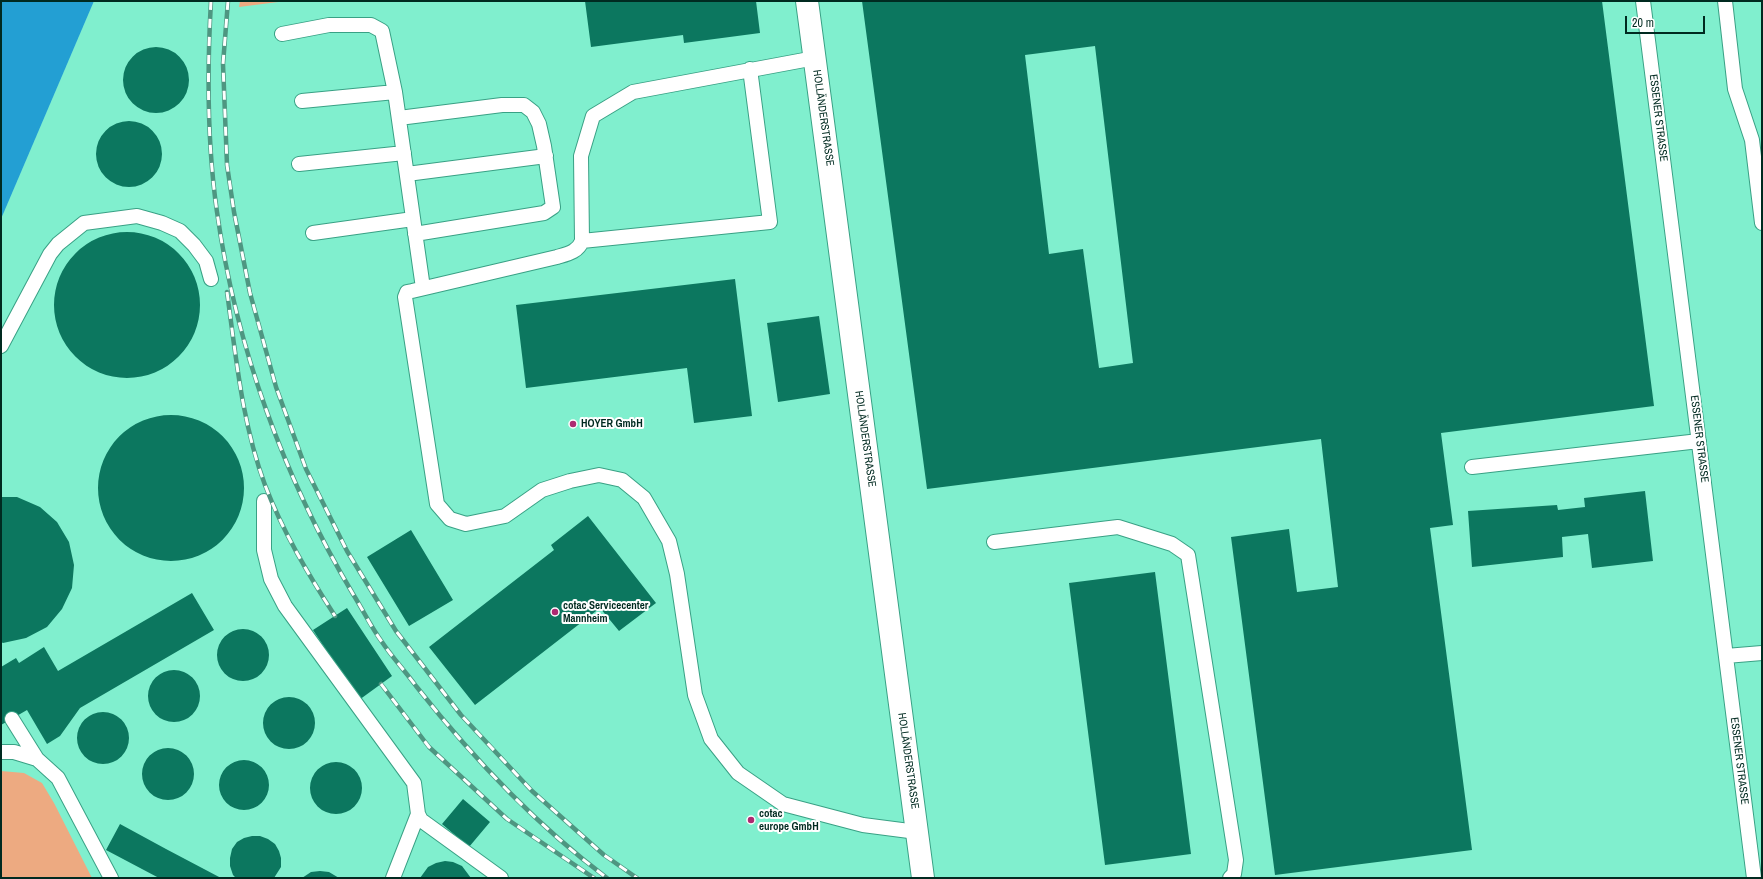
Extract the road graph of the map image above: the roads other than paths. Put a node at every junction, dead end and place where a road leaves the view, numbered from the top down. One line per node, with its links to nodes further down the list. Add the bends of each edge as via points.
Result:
1 (807, 1): 5 (street, HOLLÄNDERSTRASSE)
2 (1643, 1): 22 (lane, ESSENER STRASSE)
3 (1725, 1): 15 (lane, via 1734,89 1752,140)
4 (282, 34): 7 (lane, via 329,25 371,25 382,31)
5 (815, 58): 6 (lane); 32 (street, HOLLÄNDERSTRASSE)
6 (750, 69): 18 (lane, via 633,92 594,116 581,156); 18 (lane, via 770,222)
7 (395, 92): 8 (lane); 9 (lane)
8 (302, 101)
9 (399, 118): 10 (lane); 11 (lane, via 502,105 524,105 533,112 539,124)
10 (404, 153): 12 (lane); 13 (lane)
11 (546, 156): 13 (lane); 17 (lane, via 553,208 544,213)
12 (300, 164)
13 (407, 174): 14 (lane)
14 (413, 219): 16 (lane); 17 (lane)
15 (1762, 223)
16 (313, 233)
17 (415, 234): 20 (lane)
18 (582, 241): 20 (lane, via 575,251 557,257)
19 (211, 279): 21 (lane, via 206,261 194,245 180,231 162,223 137,216 84,223 50,254)
20 (423, 288): 32 (lane, via 407,292 405,297 437,504 450,519 466,524 505,516 542,490 570,481 599,475 622,480 644,498 669,541 678,574 695,695 711,739 738,773 782,804 863,825)
21 (1, 346)
22 (1699, 441): 23 (lane); 27 (lane, ESSENER STRASSE)
23 (1472, 467)
24 (264, 501): 31 (lane, via 264,550 271,579 285,606 414,783)
25 (994, 542): 37 (lane, via 1118,527 1172,544 1188,555 1236,860 1234,874)
26 (1762, 652): 27 (lane)
27 (1726, 656): 38 (lane, ESSENER STRASSE)
28 (12, 719): 30 (lane)
29 (1, 752): 30 (lane, via 14,752)
30 (37, 759): 33 (lane, via 58,778)
31 (418, 814): 34 (lane); 35 (lane, via 421,820)
32 (917, 832): 36 (street, HOLLÄNDERSTRASSE)
33 (111, 878)
34 (393, 878)
35 (501, 878)
36 (923, 878)
37 (1230, 878)
38 (1754, 878)

